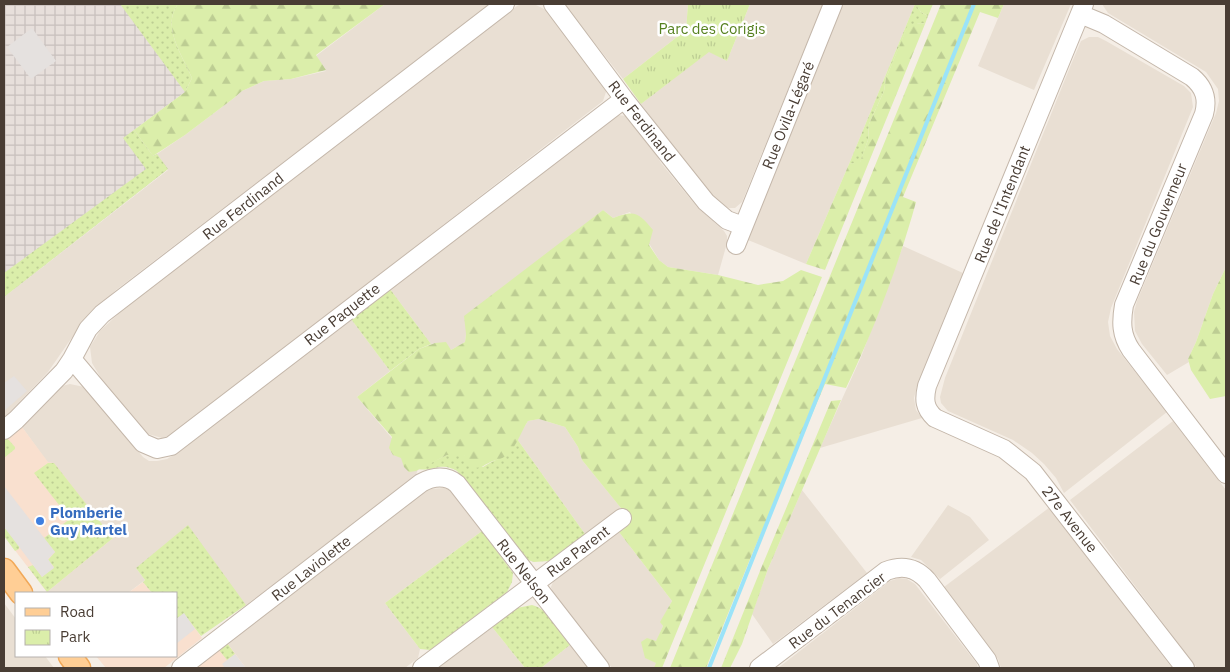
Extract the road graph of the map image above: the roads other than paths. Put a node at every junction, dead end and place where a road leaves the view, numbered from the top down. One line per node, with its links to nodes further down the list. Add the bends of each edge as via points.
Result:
1 (505, 4): 8 (street, Rue Ferdinand, via 102,314 88,329)
2 (554, 4): 5 (street, Rue Ferdinand)
3 (833, 4): 6 (street, Rue Ovila-Légaré)
4 (1082, 9): 9 (street, Rue de l'Intendant, via 928,386 924,400); 11 (street, Rue du Gouverneur, via 1192,77 1205,93 1204,114 1124,305 1122,325 1125,341 1131,350)
5 (624, 99): 6 (street, Rue Ferdinand, via 706,202 726,220); 8 (street, Rue Paquette, via 168,448 154,448 143,443)
6 (743, 226): 7 (street, Rue Ovila-Légaré)
7 (736, 245)
8 (72, 359): 10 (street, Rue Ferdinand, via 58,378)
9 (926, 406): 24 (street, 27e Avenue, via 935,418 1004,449 1033,472)
10 (4, 430)
11 (1226, 474)
12 (445, 478): 15 (street, Rue Nelson, via 458,484); 19 (street, Rue Laviolette, via 421,483)
13 (622, 518): 15 (street, Rue Parent)
14 (4, 570): 16 (main road)
15 (534, 584): 20 (street); 21 (street, Rue Nelson)
16 (20, 592)
17 (71, 657): 18 (main road)
18 (80, 668)
19 (181, 668)
20 (422, 668)
21 (600, 668)
22 (759, 668): 23 (street, Rue du Tenancier, via 886,572 904,567 921,573 927,580)
23 (990, 668)
24 (1185, 668)

